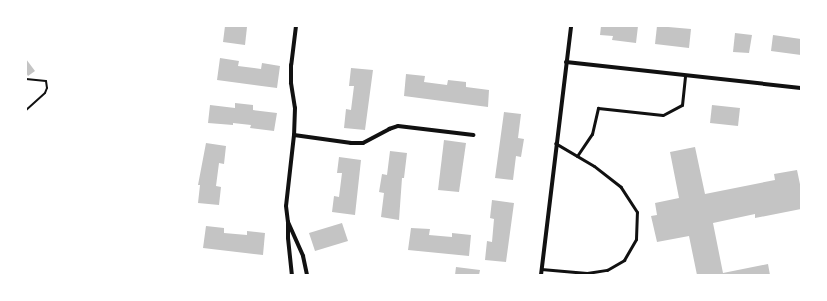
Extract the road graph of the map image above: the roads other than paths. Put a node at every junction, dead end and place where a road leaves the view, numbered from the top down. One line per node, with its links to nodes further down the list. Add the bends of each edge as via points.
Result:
1 (296, 26): 7 (street, via 291,65 295,108)
2 (571, 26): 3 (street)
3 (566, 62): 4 (street); 8 (street)
4 (685, 75): 5 (street); 9 (lane, via 682,104 663,115 598,108 592,134)
5 (801, 88)
6 (473, 135): 7 (street, via 398,126 363,143 352,144)
7 (294, 136): 10 (street, via 287,184)
8 (555, 143): 9 (lane); 11 (street)
9 (576, 156): 12 (lane, via 621,187 637,212 637,232 636,239 624,260 607,270)
10 (288, 222): 13 (street); 14 (street, via 303,256)
11 (541, 269): 12 (lane); 15 (street)
12 (571, 274)
13 (292, 275)
14 (307, 275)
15 (541, 275)

